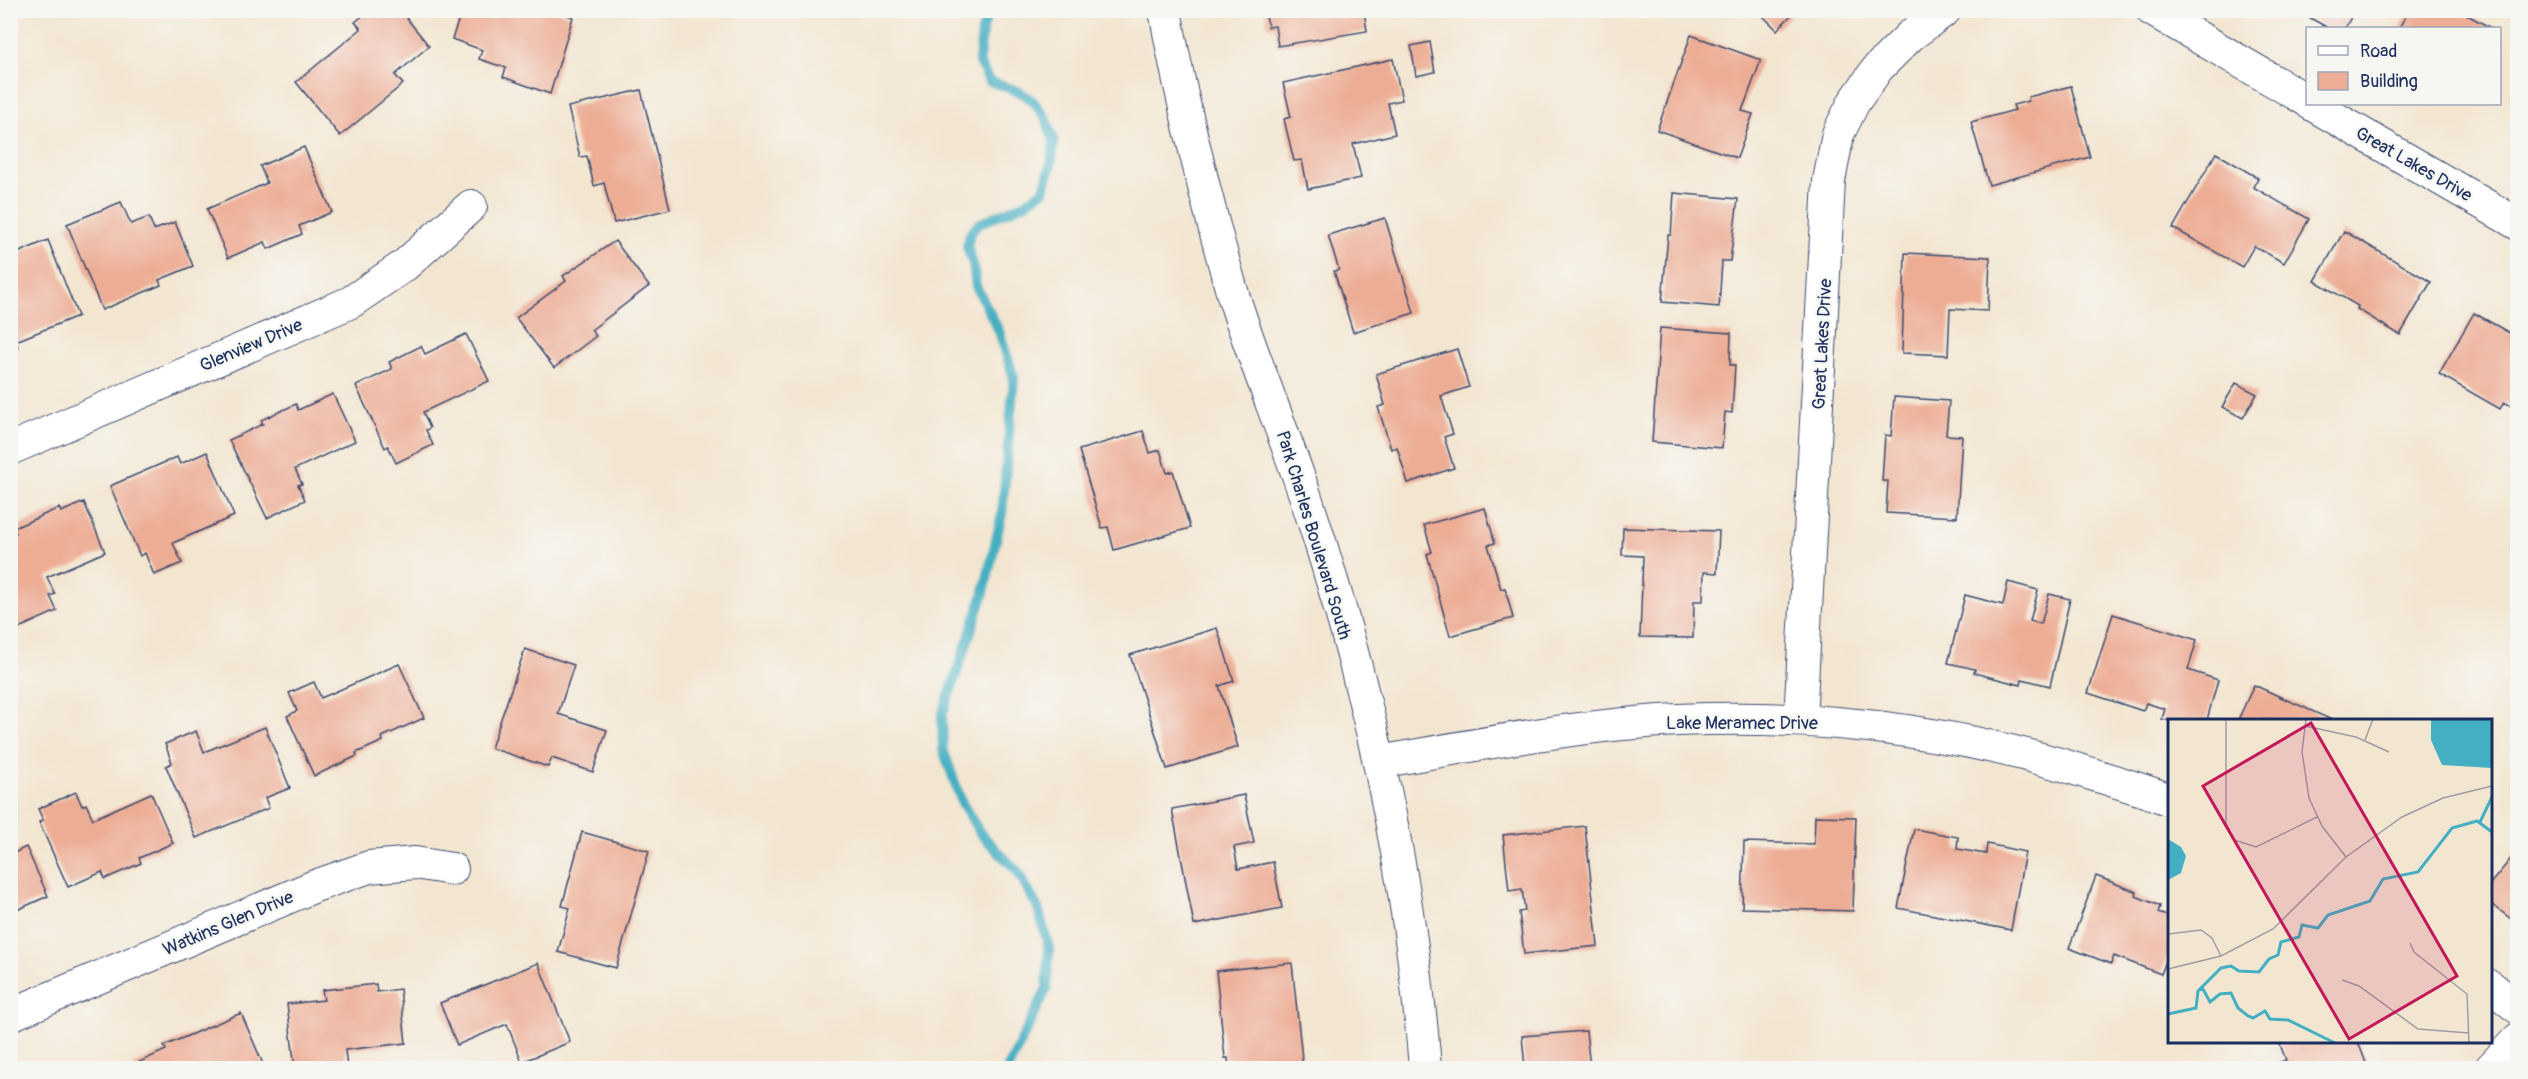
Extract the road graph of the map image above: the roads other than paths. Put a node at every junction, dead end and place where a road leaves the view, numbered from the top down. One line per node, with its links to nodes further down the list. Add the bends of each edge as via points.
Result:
1 (1165, 10): 10 (street, Park Charles Boulevard South, via 1185,110 1235,302 1305,495)
2 (1944, 10): 9 (street, Great Lakes Drive, via 1878,68 1838,134 1829,181)
3 (2152, 10): 4 (street)
4 (2306, 100)
5 (2314, 105): 7 (street, Great Lakes Drive)
6 (471, 206): 8 (street, Glenview Drive, via 405,265 351,302)
7 (2517, 224)
8 (10, 449)
9 (1800, 720): 10 (street, Lake Meramec Drive, via 1706,719 1597,728); 11 (street, Lake Meramec Drive, via 1980,743 2062,764)
10 (1379, 762): 17 (street, Park Charles Boulevard South, via 1404,901)
11 (2168, 800)
12 (452, 869): 15 (street, Watkins Glen Drive, via 416,863 369,867)
13 (2492, 988): 14 (street)
14 (2517, 1008)
15 (10, 1015)
16 (2517, 1039): 18 (street)
17 (1425, 1068)
18 (2491, 1068)

